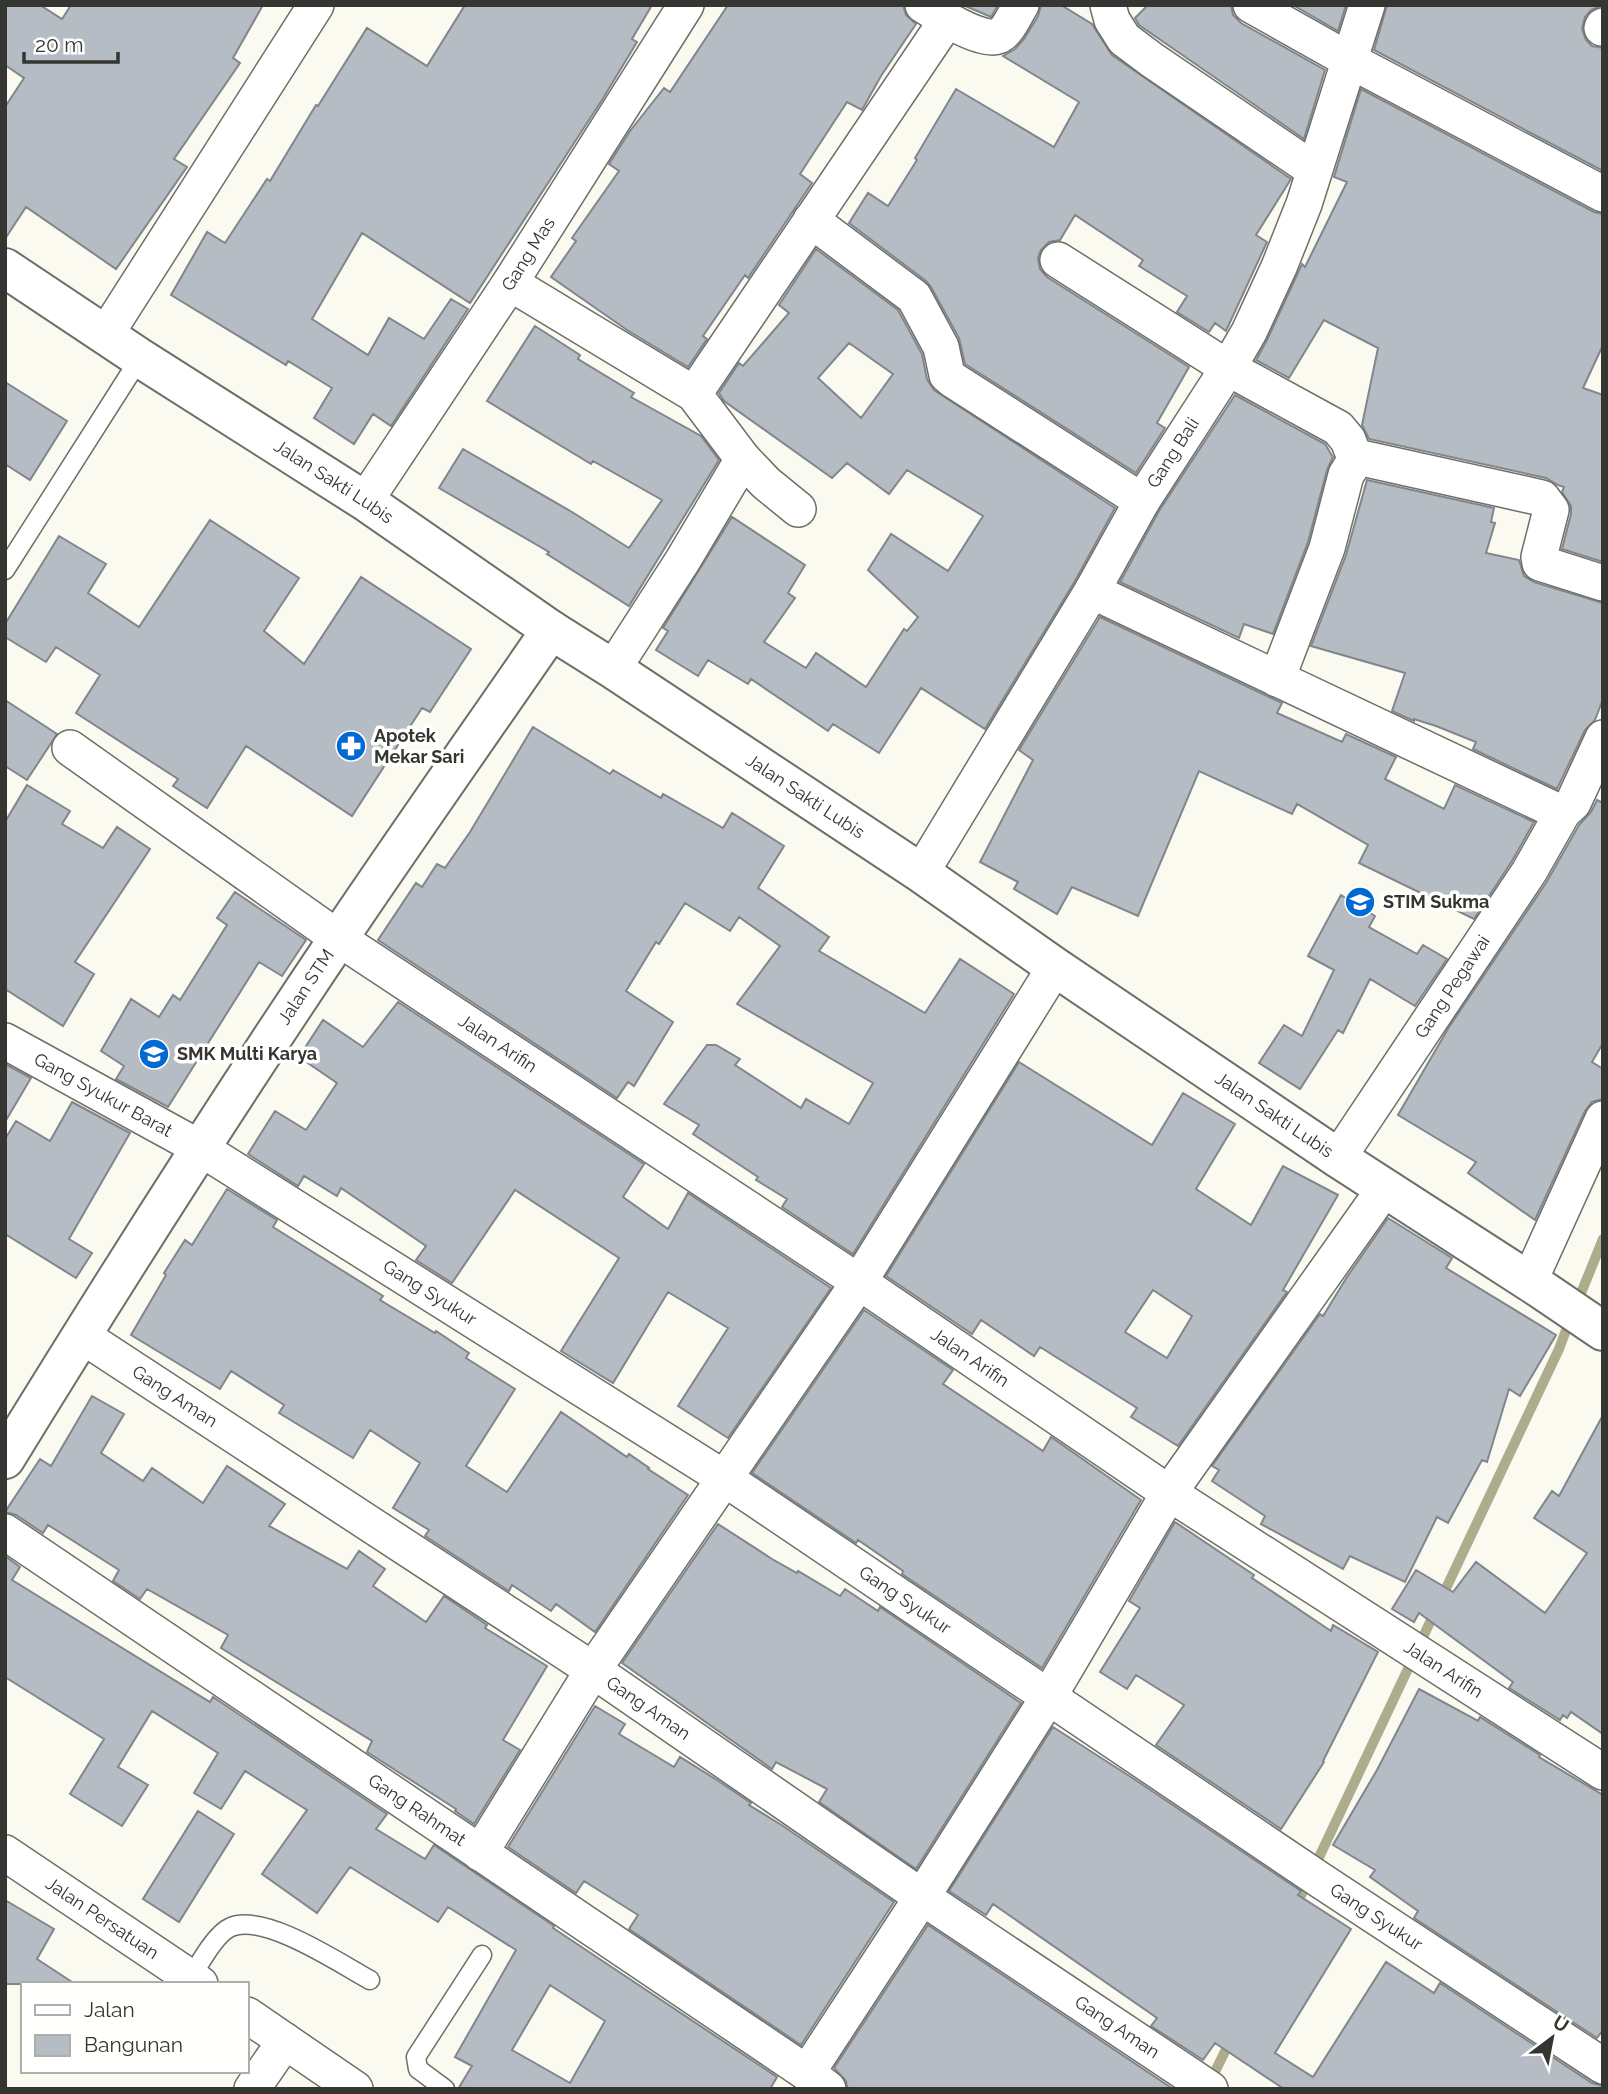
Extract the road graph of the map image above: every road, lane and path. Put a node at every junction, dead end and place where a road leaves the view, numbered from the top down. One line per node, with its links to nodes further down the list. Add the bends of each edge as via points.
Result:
1 (316, 5): 15 (street)
2 (686, 5): 14 (street, Gang Mas)
3 (1021, 5): 7 (street, via 1003,33 992,38)
4 (1108, 5): 9 (street, via 1124,39)
5 (1251, 5): 8 (street)
6 (1367, 5): 8 (street, Gang Bali)
7 (935, 12): 11 (street)
8 (1349, 60): 9 (street, Gang Bali); 10 (street)
9 (1314, 170): 17 (street, Gang Bali, via 1279,267)
10 (1603, 194)
11 (811, 220): 18 (street); 22 (street, via 914,297 941,346 947,375)
12 (1058, 260): 17 (street)
13 (5, 268): 15 (street, Jalan Sakti Lubis)
14 (510, 283): 18 (street); 21 (street, Gang Mas)
15 (106, 334): 16 (street, Jalan Sakti Lubis)
16 (140, 358): 21 (street, Jalan Sakti Lubis); 24 (lane)
17 (1228, 368): 19 (street, via 1338,428); 22 (street, Gang Bali)
18 (694, 394): 20 (street)
19 (1357, 457): 25 (street, via 1542,498 1551,510 1540,563); 29 (street, via 1346,475 1327,548)
20 (743, 459): 23 (street); 28 (street)
21 (365, 501): 27 (street, Jalan Sakti Lubis)
22 (1142, 501): 26 (street, Gang Bali)
23 (798, 509)
24 (5, 570)
25 (1603, 583)
26 (1092, 592): 29 (street); 33 (street, Gang Bali)
27 (551, 630): 28 (street, Jalan Sakti Lubis); 34 (street, Jalan STM)
28 (613, 669): 33 (street, Jalan Sakti Lubis)
29 (1277, 679): 32 (street)
30 (1603, 738): 32 (street, Gang Pegawai, via 1573,803)
31 (69, 748): 34 (street, Jalan Arifin)
32 (1563, 812): 39 (street, Gang Pegawai, via 1529,872)
33 (921, 873): 35 (street, Jalan Sakti Lubis)
34 (338, 938): 38 (street, Jalan STM); 41 (street, Jalan Arifin)
35 (1055, 967): 39 (street, Jalan Sakti Lubis); 41 (street)
36 (5, 1041): 38 (street, Gang Syukur Barat)
37 (1603, 1119): 42 (street)
38 (200, 1148): 44 (street, Jalan STM); 46 (street, Gang Syukur)
39 (1338, 1158): 40 (street, Jalan Sakti Lubis)
40 (1385, 1188): 42 (street, Jalan Sakti Lubis); 47 (street)
41 (859, 1282): 46 (street); 47 (street, Jalan Arifin)
42 (1535, 1286): 43 (street, Jalan Sakti Lubis)
43 (1599, 1329)
44 (81, 1335): 45 (street, Jalan STM); 49 (street, Gang Aman)
45 (5, 1459)
46 (724, 1478): 49 (street); 50 (street, Gang Syukur)
47 (1169, 1493): 50 (street); 51 (street, Jalan Arifin)
48 (5, 1532): 53 (street, Gang Rahmat)
49 (593, 1670): 53 (street); 54 (street, Gang Aman)
50 (1049, 1696): 54 (street); 60 (street, Gang Syukur)
51 (1603, 1772)
52 (5, 1853): 57 (street, Jalan Persatuan)
53 (480, 1853): 62 (street, Gang Rahmat)
54 (922, 1897): 61 (street, Gang Aman); 62 (street)
55 (482, 1955): 65 (lane, via 416,2057 418,2069)
56 (370, 1980): 57 (lane, via 287,1934 246,1925 230,1927 218,1937 200,1962)
57 (196, 1981)
58 (248, 2016): 59 (street)
59 (285, 2040): 63 (street); 64 (street)
60 (1603, 2066)
61 (1196, 2080)
62 (817, 2081)
63 (252, 2089)
64 (355, 2089)
65 (445, 2089)

